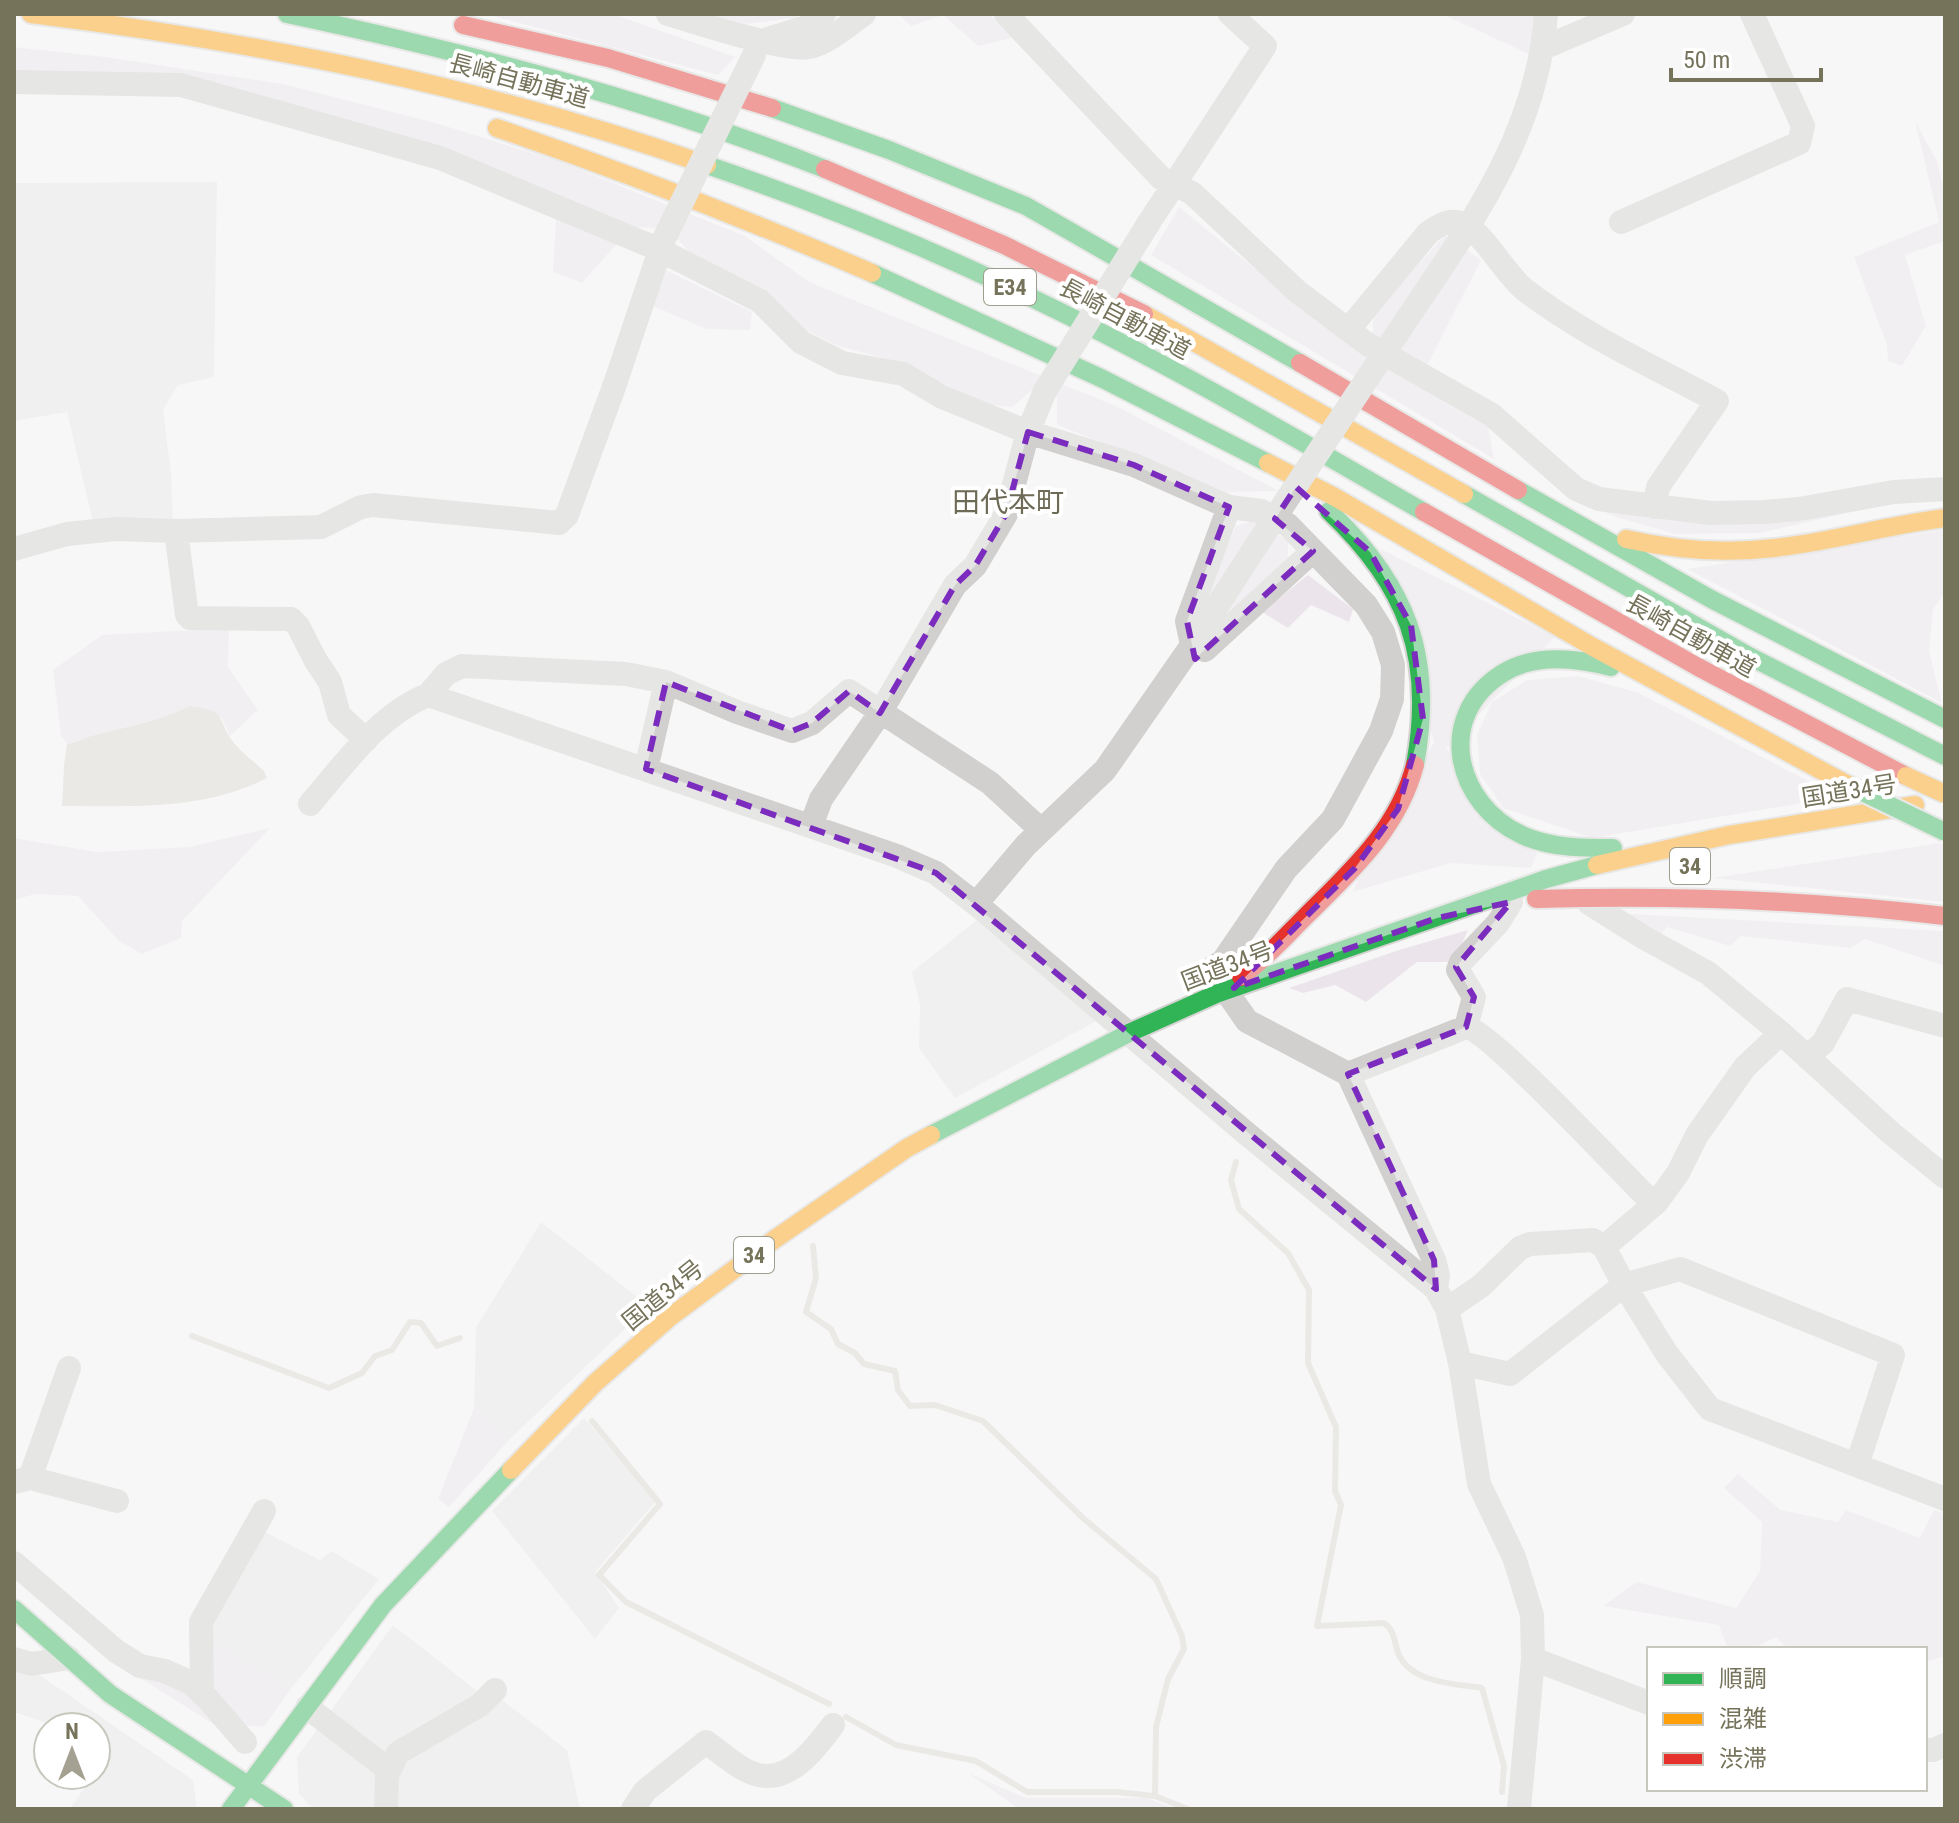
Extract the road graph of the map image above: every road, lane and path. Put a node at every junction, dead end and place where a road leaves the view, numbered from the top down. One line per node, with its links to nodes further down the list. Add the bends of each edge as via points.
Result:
1 (31, 14): 42 (main road, 長崎自動車道 / E34, bridge, via 251,43 432,82 616,134 857,220 1015,289 1163,365 1741,692)
2 (287, 14): 40 (main road, 長崎自動車道 / E34, via 442,48 626,99 950,221 1179,333 1751,658)
3 (668, 14): 13 (street)
4 (824, 14): 13 (street)
5 (864, 14): 13 (street, via 826,41 806,48)
6 (1006, 14): 18 (street, via 1161,178)
7 (1230, 14): 18 (street, via 1265,46)
8 (1546, 14): 14 (street)
9 (1623, 14): 14 (street)
10 (1752, 14): 19 (street, via 1803,126 1799,143)
11 (452, 23): 28 (main road, via 596,55 785,111 1026,206)
12 (14, 25): 15 (main road, via 174,48)
13 (759, 48): 21 (street, bridge)
14 (1543, 48): 20 (street, via 1520,130)
15 (298, 74)
16 (14, 82): 21 (street, via 181,85 440,158)
17 (476, 121): 24 (main road, via 716,207 897,284)
18 (1175, 186): 22 (street, via 1192,193 1298,292); 23 (street, bridge, via 1045,391)
19 (1621, 222)
20 (1468, 226): 22 (street, via 1441,223 1428,233); 27 (street, via 1522,288 1717,401 1658,487); 33 (street, bridge)
21 (660, 245): 23 (street, via 760,301 801,342 842,363 903,374 942,397); 30 (street, via 615,384 567,515 559,523 373,505 321,527)
22 (1348, 330): 27 (street, via 1492,415 1576,489 1599,499)
23 (1028, 432): 26 (street, via 1134,465); 37 (street, via 1006,514 975,566 955,585)
24 (1243, 451): 36 (main road, via 1333,496); 58 (main road, via 1347,525 1388,575 1419,657 1423,719 1411,779 1379,840 1266,956)
25 (1945, 489): 27 (street, via 1764,512)
26 (1229, 507): 32 (street, via 1261,511 1288,525); 33 (street, via 1187,621)
27 (1654, 507)
28 (1567, 517): 29 (main road, via 1648,544 1717,551 1791,546); 38 (main road, via 1777,635)
29 (1945, 518)
30 (176, 531): 31 (street, via 67,534); 39 (street, via 187,615 291,619 330,682 339,715)
31 (14, 549)
32 (1313, 551): 33 (street, via 1205,650); 57 (street, via 1366,605 1383,632 1393,665 1392,699 1381,731 1333,819 1286,869 1223,961)
33 (1192, 645): 48 (street, via 1105,770)
34 (666, 682): 35 (street, via 626,674 462,666 446,674); 37 (street, via 792,731 812,723 849,691); 41 (street)
35 (428, 695): 39 (street, via 407,703); 41 (street)
36 (1687, 700): 47 (main road, bridge, via 1852,787); 49 (main road, via 1595,663 1523,664 1487,685 1465,718 1460,745 1463,775 1500,823 1541,842 1621,848)
37 (880, 713): 46 (street, via 821,799); 48 (street, via 990,783)
38 (1945, 719)
39 (366, 740): 44 (street)
40 (1945, 756)
41 (646, 769): 46 (street)
42 (1945, 794): 45 (main road)
43 (1945, 801): 45 (main road, 国道34号 / 34)
44 (310, 804)
45 (1861, 814): 49 (main road, 国道34号 / 34)
46 (811, 826): 54 (street, via 936,873)
47 (1945, 829): 50 (main road, 国道34号)
48 (1041, 830): 54 (street)
49 (1738, 832): 56 (main road, 国道34号 / 34, via 1598,864)
50 (1899, 833)
51 (1624, 877): 53 (main road, 国道34号 / 34)
52 (1580, 897): 53 (main road); 55 (main road, via 1807,902); 62 (street, via 1708,973)
53 (1515, 901): 56 (main road, 国道34号 / 34); 60 (street, via 1461,962 1458,970 1474,997)
54 (976, 904): 61 (street)
55 (1945, 916)
56 (1437, 918): 58 (main road, 国道34号 / 34)
57 (1198, 977)
58 (1221, 992): 61 (main road, 国道34号 / 34); 64 (street, via 1247,1021)
59 (1945, 1026): 63 (street, via 1847,999 1823,1043)
60 (1466, 1027): 64 (street); 66 (street, via 1505,1055)
61 (1129, 1033): 69 (street); 85 (main road, 国道34号 / 34, via 907,1148 670,1317 595,1383 431,1553 383,1605)
62 (1781, 1033): 63 (street); 66 (street, via 1745,1067)
63 (1807, 1057): 65 (street)
64 (1348, 1074): 69 (street, via 1434,1260)
65 (1945, 1177)
66 (1657, 1202): 67 (street)
67 (1604, 1247): 68 (street); 69 (street, via 1593,1240 1530,1244 1481,1286)
68 (1624, 1285): 70 (street, via 1510,1374); 72 (street, via 1710,1409); 72 (street, via 1680,1269 1893,1355)
69 (1442, 1299): 70 (street)
70 (1460, 1363): 81 (street, via 1479,1484 1514,1557 1532,1615)
71 (69, 1368): 73 (street)
72 (1857, 1465): 74 (street)
73 (22, 1480): 75 (street)
74 (1945, 1499)
75 (117, 1501)
76 (264, 1511): 83 (street, via 201,1622)
77 (14, 1563): 83 (street, via 116,1651 140,1666 191,1683)
78 (14, 1609): 79 (main road)
79 (69, 1658): 80 (street, via 32,1664); 89 (main road, via 110,1694)
80 (14, 1659)
81 (1533, 1659): 84 (street); 94 (street)
82 (495, 1690): 88 (street, via 480,1705 398,1753)
83 (202, 1694): 87 (street)
84 (1647, 1702)
85 (307, 1707): 88 (street); 89 (main road, 国道34号 / 34)
86 (833, 1725): 93 (street, via 813,1751 783,1773 764,1776 706,1742 645,1791)
87 (245, 1742)
88 (389, 1770): 92 (street)
89 (249, 1784): 90 (main road, 国道34号 / 34); 91 (main road)
90 (231, 1809)
91 (284, 1809)
92 (386, 1809)
93 (633, 1809)
94 (1519, 1809)

